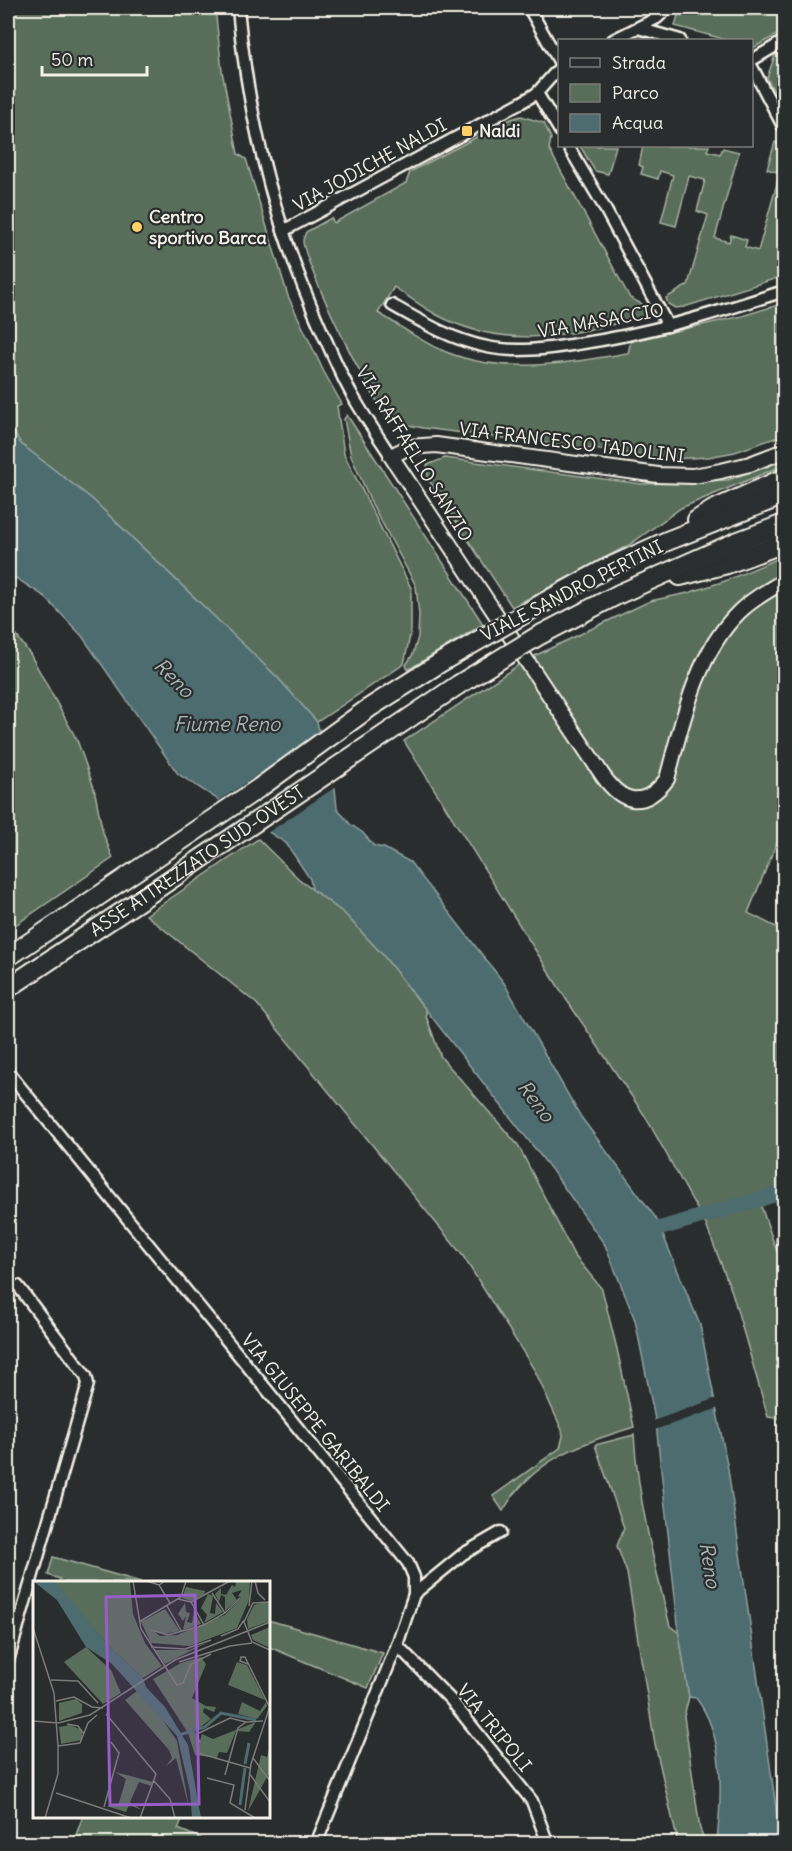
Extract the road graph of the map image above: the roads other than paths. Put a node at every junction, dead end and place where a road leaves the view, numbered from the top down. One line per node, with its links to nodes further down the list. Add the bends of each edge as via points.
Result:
1 (238, 8): 16 (street, VIA RAFFAELLO SANZIO, via 256,134)
2 (529, 8): 8 (street)
3 (668, 8): 4 (street)
4 (638, 28): 5 (street); 6 (street)
5 (615, 39)
6 (676, 39)
7 (784, 41): 9 (street)
8 (558, 59)
9 (753, 59)
10 (753, 69): 14 (street)
11 (558, 70): 12 (street, VIA JODICHE NALDI)
12 (537, 93): 13 (street); 16 (street, VIA JODICHE NALDI)
13 (558, 128)
14 (784, 128)
15 (569, 147): 19 (street)
16 (283, 231): 21 (street, VIA RAFFAELLO SANZIO, via 337,366)
17 (784, 291): 19 (street, VIA MASACCIO)
18 (392, 304): 19 (street, VIA MASACCIO, via 463,341 498,348 568,346)
19 (668, 326)
20 (784, 451): 21 (street, VIA FRANCESCO TADOLINI, via 750,464 693,476 658,475 436,445 409,447)
21 (391, 456): 27 (street, VIA RAFFAELLO SANZIO, via 603,776 627,799 648,796 667,779 682,724 714,642 741,610)
22 (784, 478): 25 (highway, via 713,510)
23 (784, 495): 25 (highway, VIALE SANDRO PERTINI)
24 (784, 524): 28 (highway, VIALE SANDRO PERTINI)
25 (667, 541): 29 (highway, VIALE SANDRO PERTINI, bridge, via 533,608)
26 (784, 543): 28 (highway, via 727,564)
27 (784, 581)
28 (638, 586): 30 (highway, VIALE SANDRO PERTINI, bridge, via 538,636)
29 (369, 708): 31 (highway, ASSE ATTREZZATO SUD-OVEST, via 259,788)
30 (387, 732): 32 (highway, ASSE ATTREZZATO SUD-OVEST)
31 (8, 957)
32 (8, 988)
33 (8, 1072): 38 (street, VIA GIUSEPPE GARIBALDI, via 408,1563 414,1577)
34 (784, 1233): 35 (street)
35 (784, 1248)
36 (18, 1286): 40 (street, via 86,1376 88,1384)
37 (501, 1532): 38 (street, via 463,1554)
38 (414, 1594): 39 (street, VIA GIUSEPPE GARIBALDI)
39 (397, 1645): 41 (street, VIA GIUSEPPE GARIBALDI); 42 (street, VIA TRIPOLI, via 451,1700 532,1801)
40 (8, 1661)
41 (316, 1844)
42 (548, 1844)

